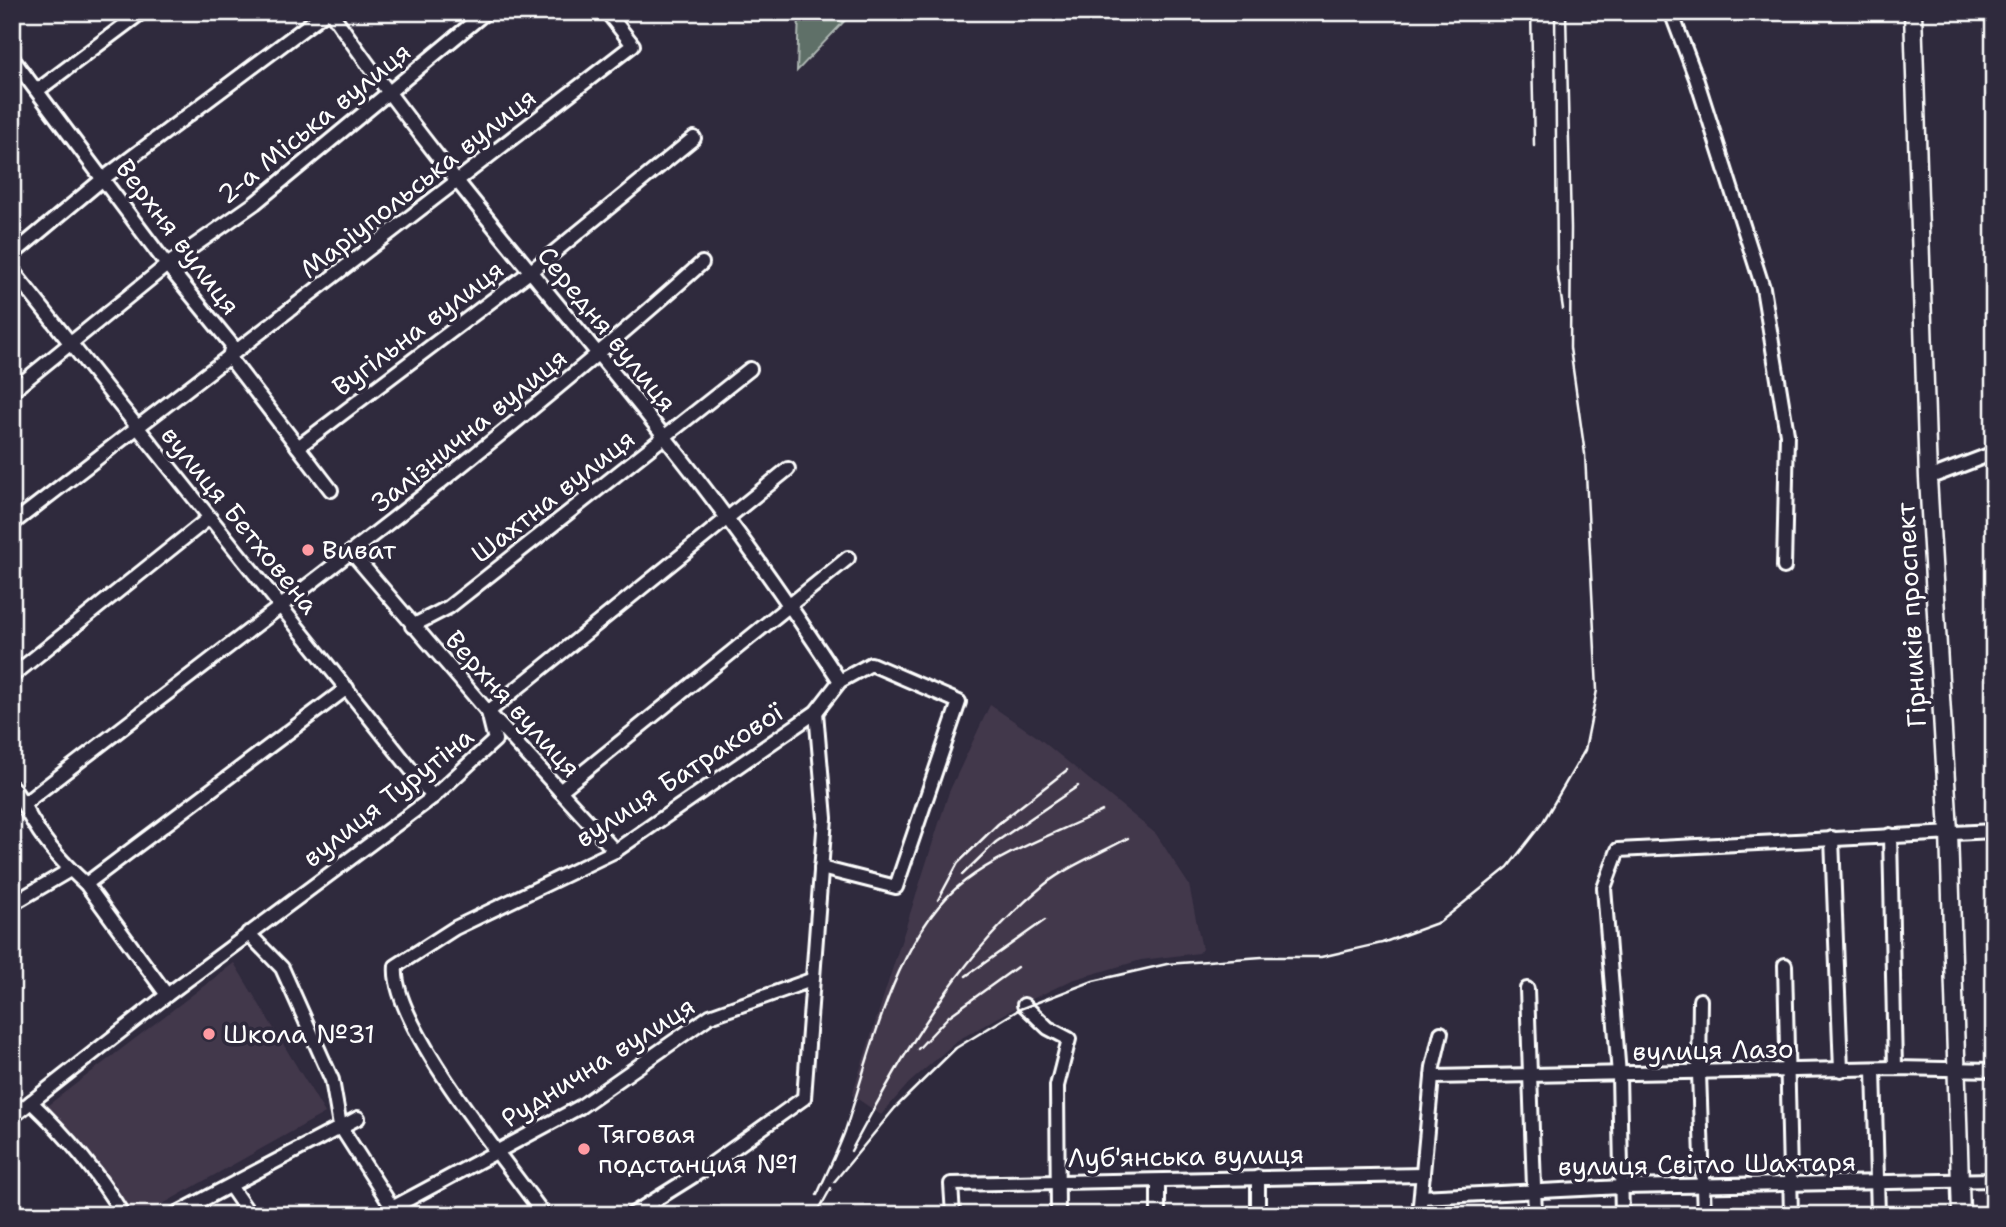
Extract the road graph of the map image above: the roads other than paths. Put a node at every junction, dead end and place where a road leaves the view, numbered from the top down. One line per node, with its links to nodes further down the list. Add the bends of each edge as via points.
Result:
1 (142, 12): 9 (street)
2 (326, 12): 12 (street)
3 (331, 12): 10 (street, Середня вулиця)
4 (486, 12): 10 (street, 2-а Міська вулиця)
5 (607, 12): 13 (street, Маріупольська вулиця, via 634,45)
6 (1671, 12): 36 (street, via 1763,288 1787,435)
7 (1913, 12): 29 (main road, Гірників проспект)
8 (12, 58): 9 (street, Верхня вулиця)
9 (38, 90): 12 (street, Верхня вулиця)
10 (388, 95): 13 (street, Середня вулиця); 16 (street, 2-а Міська вулиця, via 254,203)
11 (694, 138): 18 (street, Вугільна вулиця)
12 (104, 178): 14 (street); 16 (street, Верхня вулиця)
13 (456, 183): 18 (street, Середня вулиця); 21 (street, Маріупольська вулиця)
14 (12, 256)
15 (702, 262): 20 (street, Залізнична вулиця)
16 (167, 265): 19 (street, 2-а Міська вулиця); 21 (street, Верхня вулиця, via 232,345)
17 (12, 270): 19 (street, вулиця Бетховена)
18 (531, 271): 20 (street, Середня вулиця); 26 (street, Вугільна вулиця)
19 (72, 345): 23 (street); 24 (street, вулиця Бетховена)
20 (599, 355): 25 (street, Середня вулиця); 34 (street, Залізнична вулиця)
21 (229, 356): 24 (street, Маріупольська вулиця); 26 (street, Верхня вулиця)
22 (750, 369): 25 (street, Шахтна вулиця)
23 (12, 391)
24 (137, 428): 31 (street, вулиця Бетховена); 33 (street)
25 (664, 436): 32 (street, Середня вулиця); 39 (street, Шахтна вулиця, via 449,607)
26 (298, 447): 30 (street, Верхня вулиця)
27 (1994, 453): 29 (street)
28 (788, 469): 32 (street, вулиця Турутіна)
29 (1928, 478): 50 (main road, Гірників проспект)
30 (331, 490)
31 (209, 518): 37 (street, вулиця Бетховена); 40 (street)
32 (728, 519): 38 (street, Середня вулиця); 43 (street, вулиця Турутіна)
33 (12, 524)
34 (352, 553): 37 (street, Залізнична вулиця); 39 (street, Верхня вулиця)
35 (848, 558): 38 (street)
36 (1784, 567)
37 (279, 605): 42 (street, вулиця Бетховена); 48 (street, Залізнична вулиця)
38 (791, 606): 41 (street, Середня вулиця); 46 (street)
39 (412, 626): 43 (street, Верхня вулиця)
40 (12, 676)
41 (841, 681): 44 (street, вулиця Батракової); 54 (street, via 871,664 960,702 896,887)
42 (347, 688): 47 (street, вулиця Бетховена); 56 (street)
43 (488, 712): 46 (street, Верхня вулиця); 47 (street, вулиця Турутіна, via 495,740)
44 (816, 712): 53 (street, вулиця Батракової); 54 (street, via 825,818)
45 (12, 787): 48 (street)
46 (560, 791): 53 (street, Верхня вулиця)
47 (433, 797): 58 (street, вулиця Турутіна)
48 (25, 803): 55 (street, via 34,824)
49 (1994, 831): 50 (street)
50 (1949, 832): 51 (street); 71 (main road, Гірників проспект)
51 (1890, 835): 52 (street); 66 (street)
52 (1832, 838): 68 (street); 73 (street, via 1618,850 1604,888)
53 (615, 851): 80 (street, вулиця Батракової, via 455,928 396,966 394,981 421,1040 445,1081)
54 (821, 868): 60 (street)
55 (70, 870): 56 (street); 57 (street)
56 (86, 884): 62 (street)
57 (12, 904)
58 (248, 933): 62 (street, вулиця Турутіна); 79 (street, via 282,968 332,1080)
59 (1785, 965): 70 (street)
60 (811, 980): 80 (street, Руднична вулиця, via 710,1016 580,1107); 100 (street, via 804,1098)
61 (1527, 989): 74 (street)
62 (167, 995): 76 (street, вулиця Турутіна)
63 (1700, 1000): 72 (street)
64 (1024, 1005): 85 (street, via 1048,1028 1069,1039 1057,1086)
65 (1441, 1033): 75 (street)
66 (1895, 1068): 67 (street, вулиця Лазо); 71 (street, вулиця Лазо)
67 (1874, 1069): 68 (street, вулиця Лазо); 87 (street)
68 (1841, 1070): 70 (street, вулиця Лазо)
69 (1994, 1070): 71 (street, вулиця Лазо)
70 (1789, 1071): 72 (street, вулиця Лазо); 88 (street)
71 (1956, 1071): 83 (main road, Гірників проспект)
72 (1699, 1073): 73 (street, вулиця Лазо); 90 (street)
73 (1619, 1075): 74 (street, вулиця Лазо); 91 (street)
74 (1530, 1076): 75 (street, вулиця Лазо); 92 (street)
75 (1432, 1077): 81 (street)
76 (31, 1102): 77 (street, вулиця Турутіна); 95 (street, via 62,1132)
77 (12, 1117)
78 (358, 1118): 79 (street)
79 (340, 1126): 89 (street); 94 (street)
80 (499, 1151): 94 (street, Руднична вулиця); 99 (street)
81 (1423, 1175): 82 (street, Луб'янська вулиця); 93 (street)
82 (1258, 1177): 86 (street, Луб'янська вулиця); 104 (street)
83 (1960, 1180): 84 (street, вулиця Світло Шахтаря); 87 (street, вулиця Світло Шахтаря); 111 (main road, Гірників проспект)
84 (1994, 1180)
85 (1058, 1181): 86 (street, Луб'янська вулиця); 101 (street, Луб'янська вулиця, via 951,1184); 102 (street)
86 (1157, 1181): 103 (street)
87 (1877, 1183): 88 (street, вулиця Світло Шахтаря); 110 (street)
88 (1791, 1184): 90 (street, вулиця Світло Шахтаря); 109 (street)
89 (230, 1186): 96 (street); 97 (street)
90 (1703, 1186): 91 (street, вулиця Світло Шахтаря); 108 (street)
91 (1622, 1187): 92 (street, вулиця Світло Шахтаря); 107 (street)
92 (1534, 1191): 93 (street, вулиця Світло Шахтаря); 106 (street)
93 (1421, 1198): 105 (street)
94 (395, 1211): 98 (street, Руднична вулиця)
95 (123, 1215)
96 (174, 1215)
97 (250, 1215)
98 (379, 1215)
99 (544, 1215)
100 (631, 1215)
101 (953, 1215)
102 (1058, 1215)
103 (1158, 1215)
104 (1258, 1215)
105 (1419, 1215)
106 (1535, 1215)
107 (1622, 1215)
108 (1704, 1215)
109 (1791, 1215)
110 (1878, 1215)
111 (1961, 1215)

